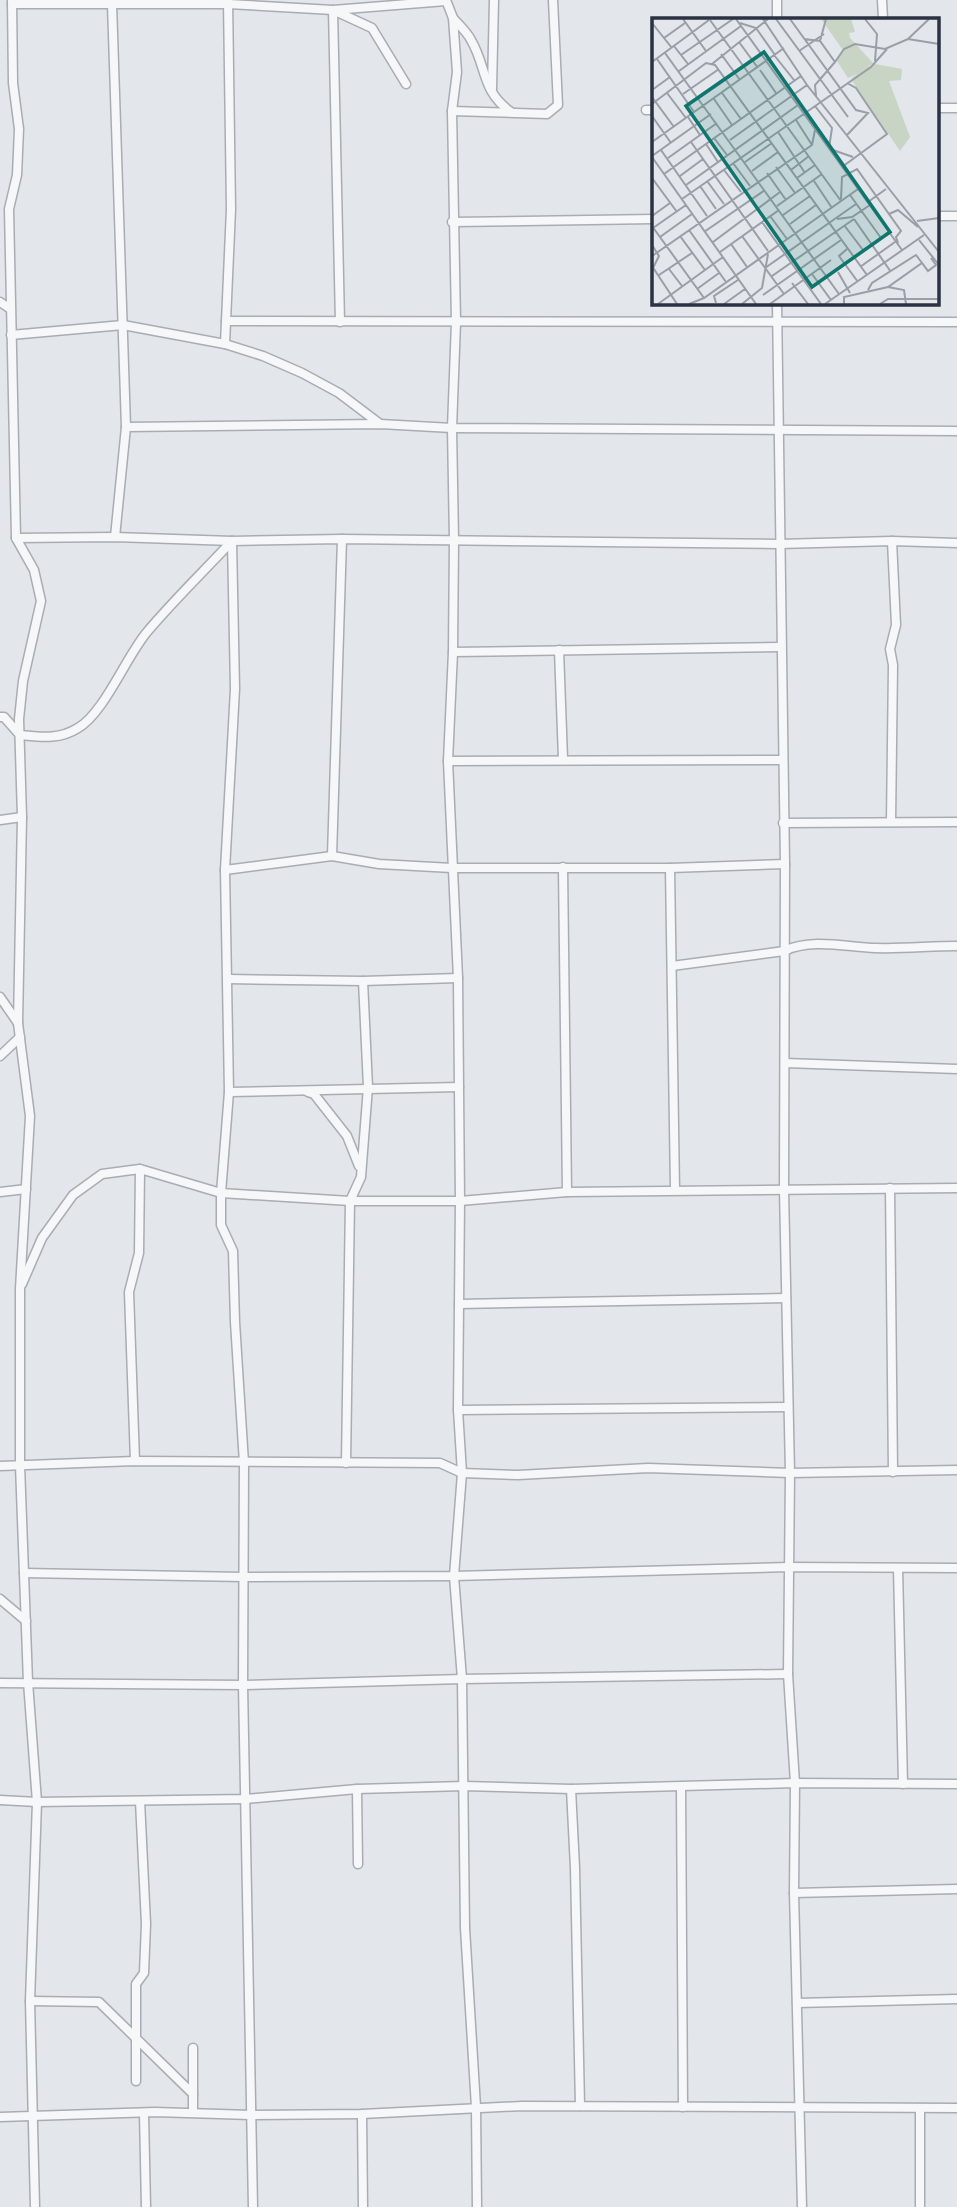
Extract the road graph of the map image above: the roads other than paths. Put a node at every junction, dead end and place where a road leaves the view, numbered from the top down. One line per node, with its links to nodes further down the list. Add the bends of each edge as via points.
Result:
1 (446, 0): 9 (street); 10 (street)
2 (494, 0): 14 (street)
3 (553, 0): 16 (street, via 558,105 547,114)
4 (776, 0): 11 (street)
5 (882, 0): 12 (street)
6 (12, 2): 8 (street); 21 (street, via 19,129 17,175 9,209)
7 (228, 2): 8 (street); 9 (street); 22 (street, via 231,209)
8 (112, 4): 27 (street)
9 (333, 10): 13 (street, via 372,28); 23 (street)
10 (453, 18): 14 (street, via 471,40); 15 (street, via 457,72)
11 (777, 18)
12 (883, 18)
13 (406, 84)
14 (492, 92): 16 (street)
15 (452, 111): 16 (street); 18 (street)
16 (511, 112)
17 (652, 219): 18 (street)
18 (452, 222): 24 (street)
19 (0, 302): 21 (street)
20 (776, 304): 25 (street)
21 (9, 308): 28 (street)
22 (226, 321): 23 (street); 29 (street)
23 (340, 322): 24 (street)
24 (456, 322): 25 (street); 34 (street)
25 (776, 322): 26 (street); 35 (street)
26 (957, 322)
27 (123, 325): 28 (street); 29 (street); 33 (street)
28 (11, 335): 31 (street)
29 (225, 344): 32 (street, via 302,373 339,393)
30 (0, 380): 31 (street)
31 (12, 380): 38 (street)
32 (380, 424): 33 (street); 34 (street)
33 (126, 427): 37 (street)
34 (452, 428): 35 (street); 40 (street)
35 (779, 429): 36 (street); 44 (street)
36 (957, 431)
37 (115, 537): 38 (street); 41 (street)
38 (16, 538): 49 (street, via 34,570 41,601 23,681)
39 (342, 539): 40 (street); 41 (street); 58 (street)
40 (454, 540): 44 (street); 47 (street)
41 (232, 541): 49 (street, via 146,633 81,727 63,736); 63 (street, via 235,689)
42 (892, 541): 43 (street); 44 (street); 55 (street, via 896,625 890,649)
43 (957, 542)
44 (779, 544): 45 (street)
45 (780, 646): 46 (street); 51 (street)
46 (559, 650): 47 (street); 50 (street)
47 (453, 652): 52 (street)
48 (0, 717): 49 (street)
49 (20, 735): 53 (street)
50 (563, 759): 51 (street); 52 (street)
51 (782, 760): 57 (street)
52 (448, 761): 61 (street)
53 (22, 817): 54 (street); 71 (street)
54 (0, 820)
55 (891, 822): 56 (street); 57 (street)
56 (957, 822)
57 (783, 823): 59 (street)
58 (332, 856): 61 (street); 63 (street)
59 (785, 864): 62 (street); 65 (street)
60 (563, 867): 61 (street); 62 (street); 88 (street)
61 (452, 868): 67 (street)
62 (670, 868): 66 (street)
63 (225, 870): 68 (street)
64 (957, 946): 65 (street, via 809,944)
65 (784, 951): 66 (street); 74 (street)
66 (672, 966): 86 (street)
67 (458, 978): 69 (street); 77 (street)
68 (228, 979): 69 (street); 79 (street)
69 (363, 981): 76 (street)
70 (0, 997): 71 (street)
71 (18, 1023): 72 (street)
72 (20, 1037): 73 (street); 84 (street, via 30,1116)
73 (0, 1056)
74 (785, 1063): 75 (street); 85 (street)
75 (957, 1069)
76 (368, 1087): 77 (street); 78 (street); 81 (street)
77 (459, 1087): 91 (street)
78 (302, 1091): 79 (street); 81 (street, via 314,1094 347,1136)
79 (229, 1092): 89 (street)
80 (140, 1169): 89 (street); 92 (street, via 103,1174 73,1195 42,1238); 97 (street, via 139,1253 130,1292)
81 (360, 1169): 90 (street)
82 (890, 1188): 83 (street); 85 (street); 103 (street)
83 (957, 1188)
84 (26, 1189): 87 (street); 92 (street)
85 (784, 1189): 86 (street); 93 (street)
86 (675, 1191): 88 (street)
87 (0, 1192)
88 (567, 1192): 91 (street)
89 (221, 1194): 90 (street); 99 (street, via 221,1226 233,1251)
90 (350, 1201): 91 (street); 98 (street)
91 (460, 1201): 94 (street)
92 (20, 1289): 100 (street)
93 (786, 1298): 94 (street); 95 (street)
94 (459, 1304): 96 (street)
95 (788, 1407): 96 (street); 105 (street)
96 (458, 1410): 104 (street)
97 (135, 1461): 99 (street); 100 (street)
98 (346, 1462): 99 (street); 104 (street, via 440,1463)
99 (244, 1463): 111 (street)
100 (20, 1465): 101 (street); 109 (street)
101 (0, 1466)
102 (957, 1470): 103 (street)
103 (893, 1472): 105 (street)
104 (462, 1473): 105 (street, via 518,1475 648,1468); 110 (street)
105 (790, 1473): 106 (street)
106 (788, 1567): 107 (street); 110 (street); 114 (street)
107 (898, 1568): 108 (street); 120 (street)
108 (957, 1568)
109 (24, 1573): 111 (street); 113 (street)
110 (454, 1576): 111 (street); 115 (street)
111 (243, 1577): 118 (street)
112 (0, 1599): 113 (street)
113 (26, 1621): 116 (street)
114 (788, 1674): 115 (street); 119 (street)
115 (462, 1679): 118 (street); 122 (street)
116 (28, 1682): 117 (street); 118 (street); 129 (street)
117 (0, 1683)
118 (243, 1685): 126 (street)
119 (795, 1783): 120 (street); 123 (street); 132 (street)
120 (903, 1784): 121 (street)
121 (957, 1784)
122 (464, 1786): 124 (street); 125 (street); 141 (street, via 464,1928)
123 (681, 1787): 125 (street); 142 (street)
124 (358, 1789): 126 (street); 130 (street)
125 (571, 1789): 140 (street)
126 (246, 1799): 128 (street); 149 (street)
127 (0, 1800): 129 (street)
128 (140, 1801): 129 (street); 136 (street, via 145,1937 144,1973 136,1984)
129 (37, 1802): 134 (street)
130 (358, 1864)
131 (957, 1889): 132 (street)
132 (794, 1893): 135 (street)
133 (957, 1999): 135 (street)
134 (30, 2001): 136 (street, via 99,2002); 150 (street)
135 (797, 2003): 143 (street)
136 (136, 2037): 138 (street); 139 (street)
137 (193, 2048): 139 (street)
138 (136, 2081)
139 (193, 2094): 146 (street)
140 (580, 2106): 141 (street); 142 (street)
141 (476, 2107): 148 (street); 156 (street)
142 (683, 2107): 143 (street)
143 (799, 2108): 145 (street); 157 (street)
144 (957, 2108): 145 (street)
145 (920, 2109): 158 (street)
146 (193, 2112): 147 (street); 149 (street)
147 (144, 2113): 150 (street); 153 (street)
148 (362, 2114): 149 (street); 155 (street)
149 (251, 2115): 154 (street)
150 (32, 2116): 151 (street); 152 (street)
151 (0, 2117)
152 (35, 2207)
153 (146, 2207)
154 (253, 2207)
155 (363, 2207)
156 (477, 2207)
157 (802, 2207)
158 (920, 2207)

